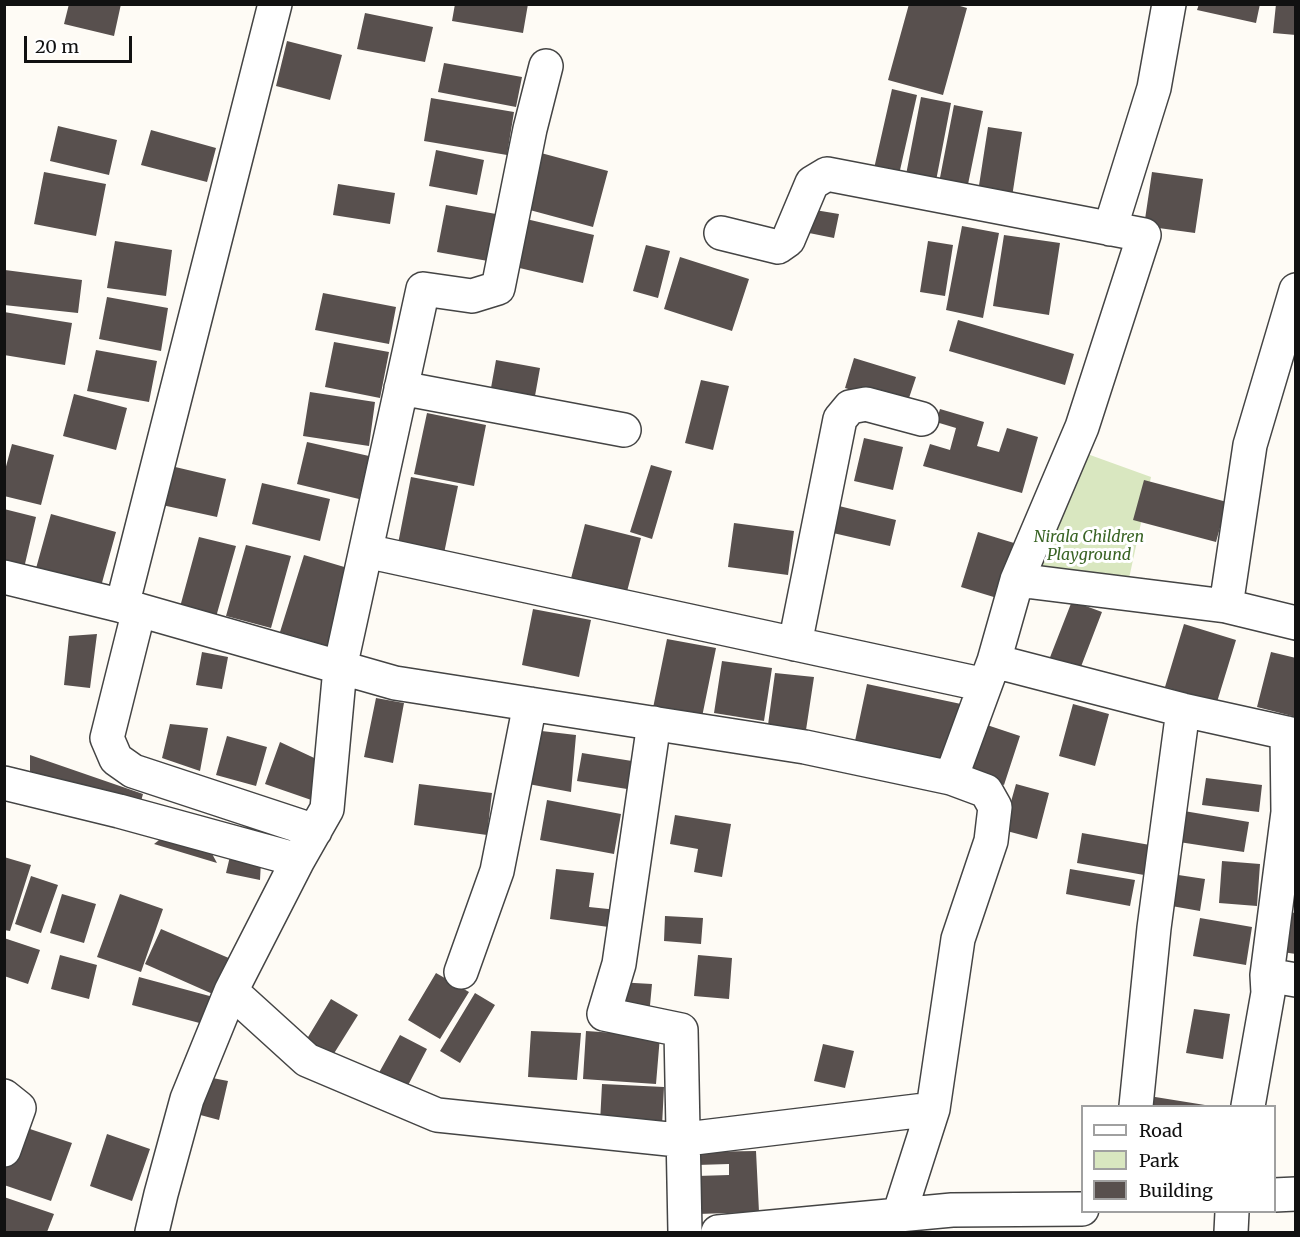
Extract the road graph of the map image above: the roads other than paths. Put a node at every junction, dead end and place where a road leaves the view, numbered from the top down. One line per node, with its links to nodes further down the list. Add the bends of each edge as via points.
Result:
1 (275, 4): 14 (street)
2 (1169, 4): 4 (street, via 1154,88)
3 (546, 66): 7 (street, via 498,288 472,296 423,289)
4 (1110, 229): 5 (street, via 827,174 812,183 788,240 778,247); 12 (street, via 1144,235 1082,427)
5 (721, 233)
6 (1296, 290): 13 (street, via 1250,445)
7 (401, 388): 9 (street); 10 (street)
8 (922, 419): 16 (street, via 866,404 850,407 840,419)
9 (624, 430)
10 (366, 551): 16 (street); 17 (street)
11 (4, 577): 14 (street)
12 (1017, 580): 13 (street); 18 (street)
13 (1226, 606): 15 (street)
14 (130, 608): 17 (street); 25 (street, via 107,738 116,759 133,771)
15 (1296, 623)
16 (795, 644): 18 (street)
17 (340, 668): 19 (street, via 395,683); 25 (street, via 327,809)
18 (989, 673): 20 (street); 23 (street)
19 (530, 704): 21 (street); 27 (street, via 497,871)
20 (1183, 710): 22 (street); 31 (street, via 1154,928)
21 (654, 723): 23 (street, via 805,747); 34 (street, via 619,964 604,1014 681,1030)
22 (1291, 734): 28 (street)
23 (951, 778): 33 (street, via 986,792 995,807 991,841 958,939)
24 (4, 783): 26 (street)
25 (315, 831): 26 (street)
26 (298, 860): 29 (street)
27 (461, 972)
28 (1281, 977): 32 (street, via 1268,993)
29 (231, 991): 34 (street, via 307,1060 437,1115); 41 (street, via 187,1099)
30 (4, 1096): 35 (street, via 19,1108)
31 (1136, 1105)
32 (1248, 1105)
33 (933, 1109): 34 (street); 40 (street)
34 (683, 1139): 42 (street)
35 (4, 1150)
36 (1296, 1194): 37 (street)
37 (1276, 1195)
38 (1081, 1209): 40 (street, via 952,1210)
39 (1232, 1213): 44 (street)
40 (899, 1215): 43 (street)
41 (152, 1233)
42 (685, 1233)
43 (718, 1233)
44 (1231, 1233)

